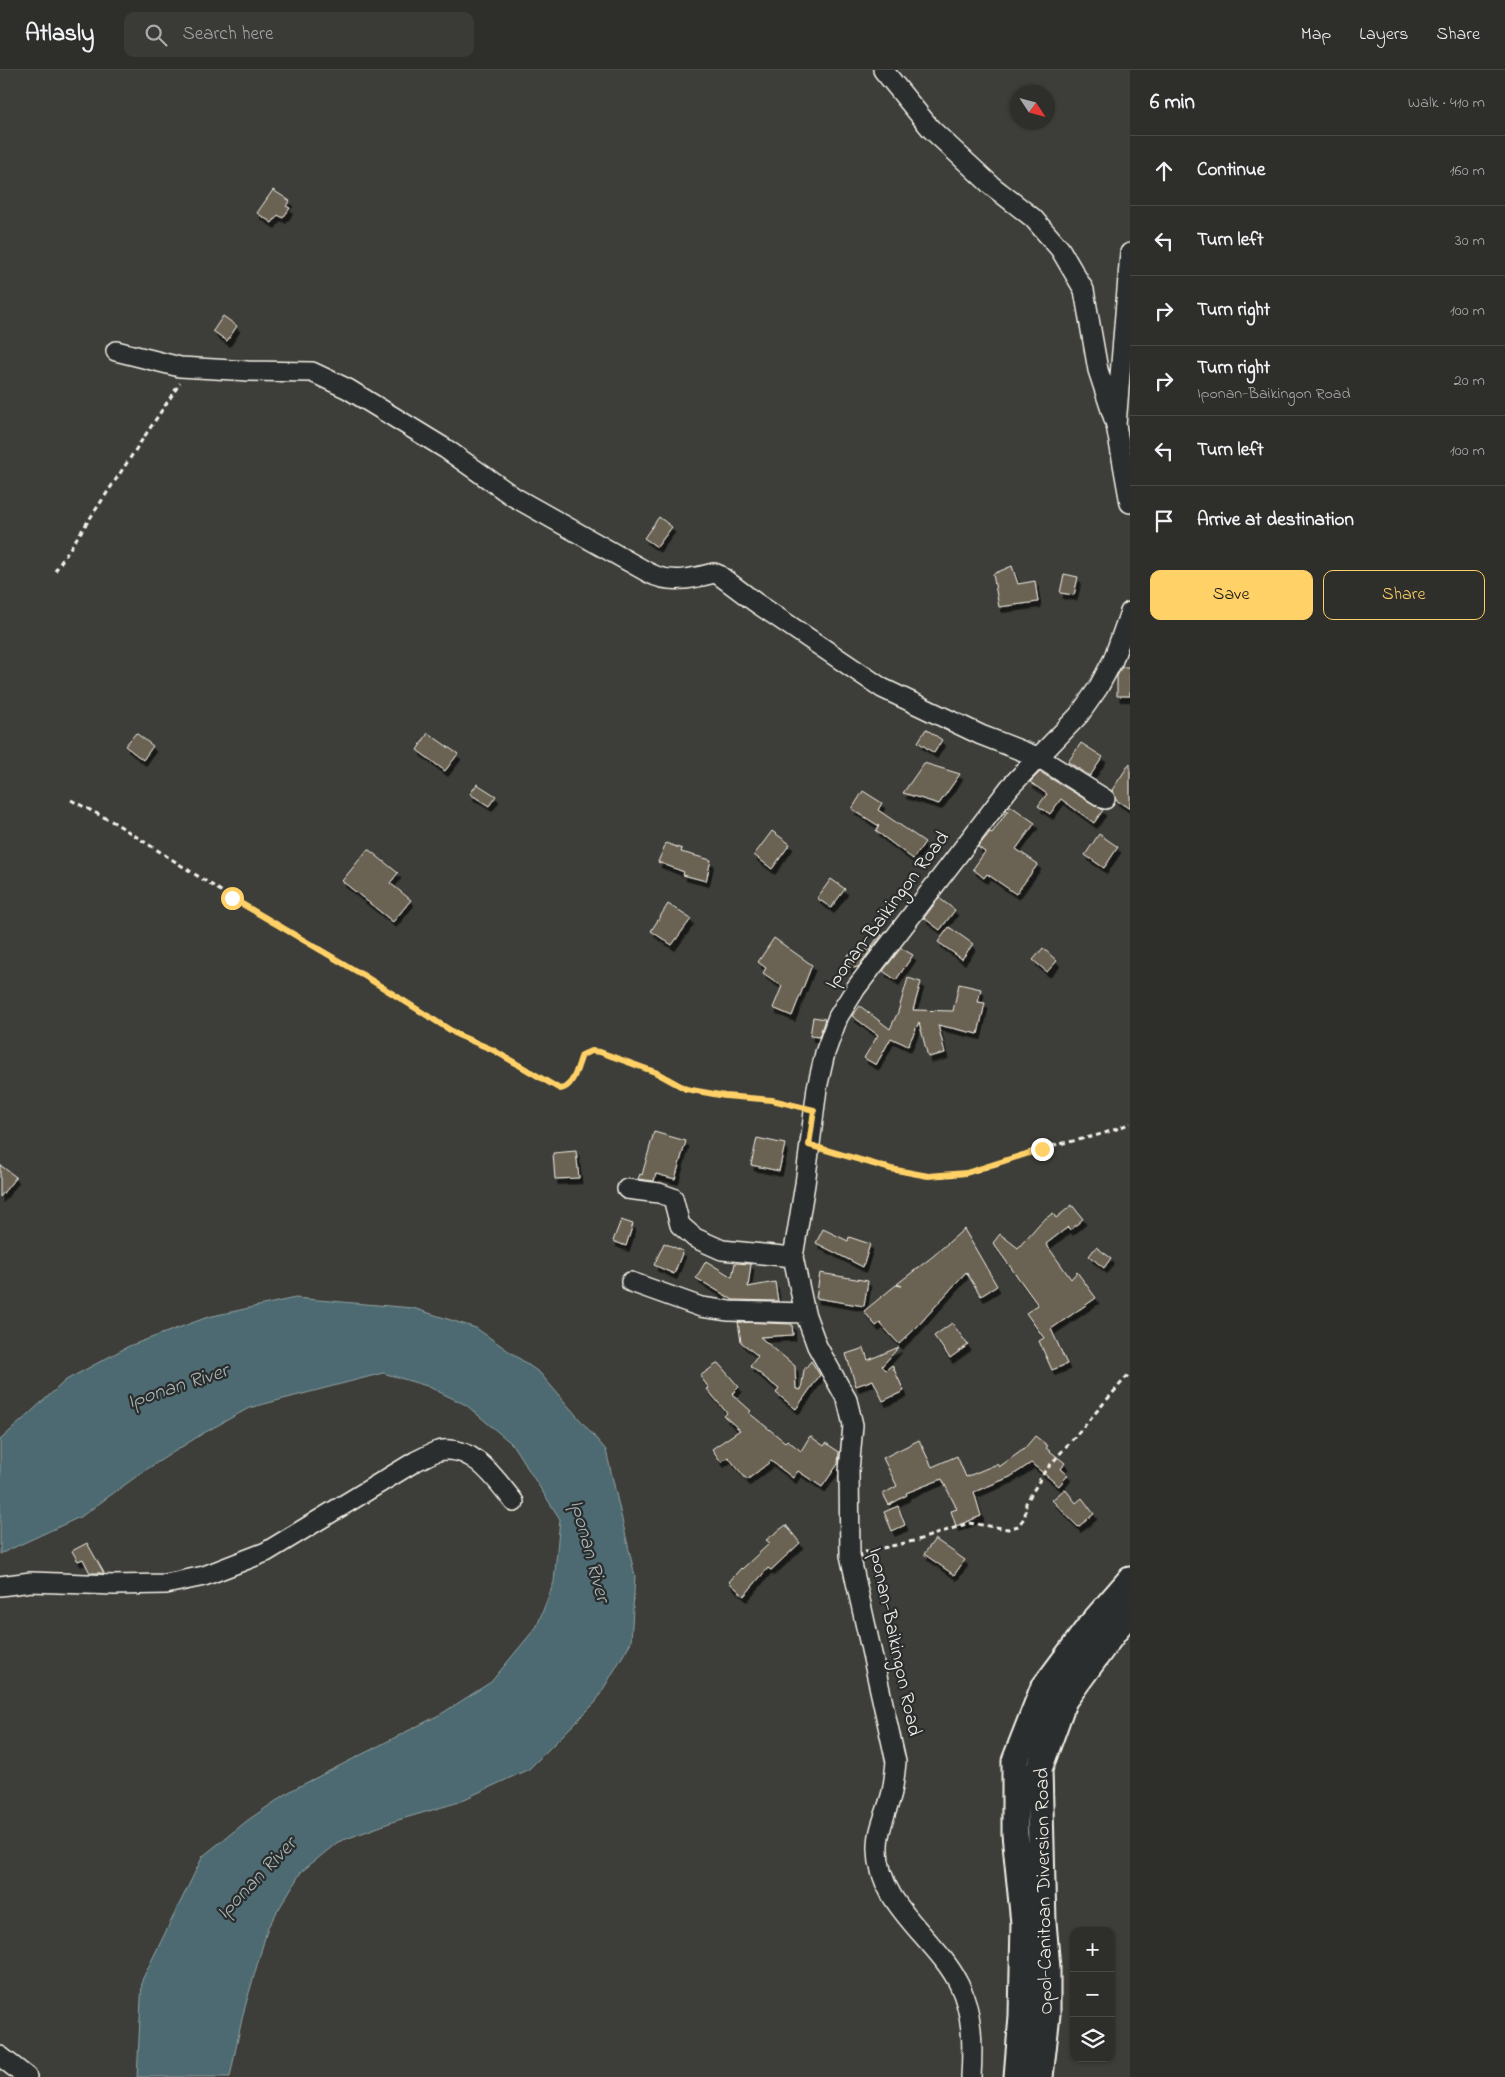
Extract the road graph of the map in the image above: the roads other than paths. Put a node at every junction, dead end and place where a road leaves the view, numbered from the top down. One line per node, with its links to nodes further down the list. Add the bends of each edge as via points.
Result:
1 (883, 70): 4 (street, via 931,129 992,186 1033,218 1060,249 1084,290 1098,370)
2 (1130, 253): 4 (street)
3 (116, 351): 7 (street, via 190,368 322,375 446,449 514,497 649,573 686,580 714,573 719,575 882,688)
4 (1116, 425): 5 (street)
5 (1130, 503)
6 (1130, 612): 7 (street, Iponan-Baikingon Road, via 1114,660 1098,688 1079,716)
7 (1038, 758): 8 (street); 10 (street, Iponan-Baikingon Road, via 1010,787 856,988 838,1017 825,1053 814,1110 806,1184)
8 (1104, 799)
9 (627, 1189): 10 (street, via 672,1198 680,1225 695,1238 722,1250)
10 (793, 1257): 12 (street, Iponan-Baikingon Road)
11 (630, 1282): 12 (street, via 701,1307)
12 (806, 1313): 19 (street, Iponan-Baikingon Road, via 817,1346 847,1400 853,1425 850,1555 896,1762 878,1847 883,1877 896,1903 960,1985 971,2024)
13 (514, 1502): 15 (street, via 490,1472 472,1458 455,1451 438,1451 416,1461 266,1552 204,1576 166,1584 30,1582)
14 (1130, 1580): 20 (main road, Opol-Canitoan Diversion Road, via 1090,1626 1043,1689 1015,1761 1015,1834 1024,1923 1022,2016)
15 (0, 1586)
16 (1130, 1610): 21 (main road, Opol-Canitoan Diversion Road, via 1064,1700 1039,1769 1047,1968 1047,2014)
17 (0, 2056): 18 (street)
18 (27, 2077)
19 (971, 2077)
20 (1016, 2077)
21 (1040, 2077)

